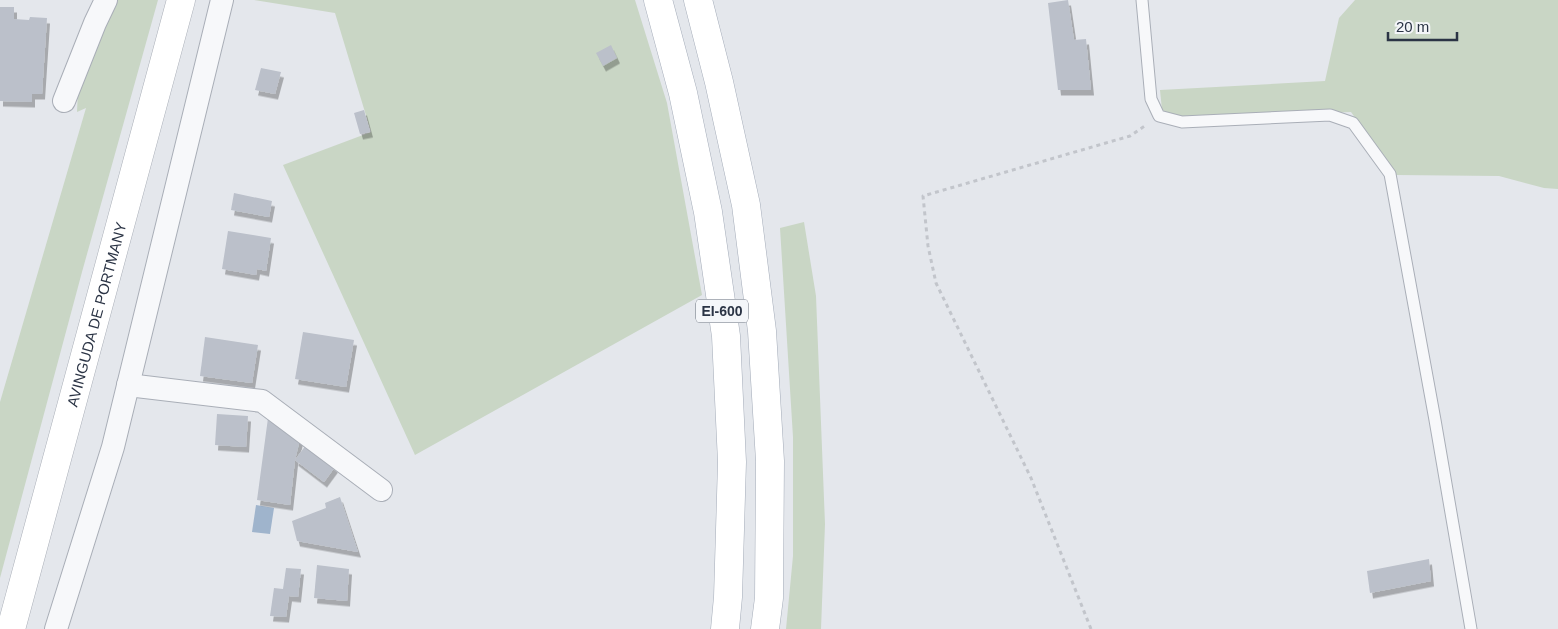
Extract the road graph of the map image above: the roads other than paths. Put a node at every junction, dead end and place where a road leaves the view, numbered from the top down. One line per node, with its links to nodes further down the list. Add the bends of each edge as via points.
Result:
1 (106, 0): 7 (street)
2 (181, 0): 10 (main road, AVINGUDA DE PORTMANY)
3 (222, 0): 8 (street)
4 (658, 0): 12 (main road, EI-600, via 683,93 708,212 726,336 732,462)
5 (698, 0): 13 (main road, EI-600, via 720,82 746,205 762,331 770,461)
6 (1142, 0): 14 (lane, via 1152,99 1159,116 1182,122 1330,115 1353,123 1390,174)
7 (64, 101)
8 (128, 385): 9 (street, via 262,401); 11 (street, via 113,448)
9 (381, 490)
10 (12, 629)
11 (56, 629)
12 (725, 629)
13 (765, 629)
14 (1471, 629)

